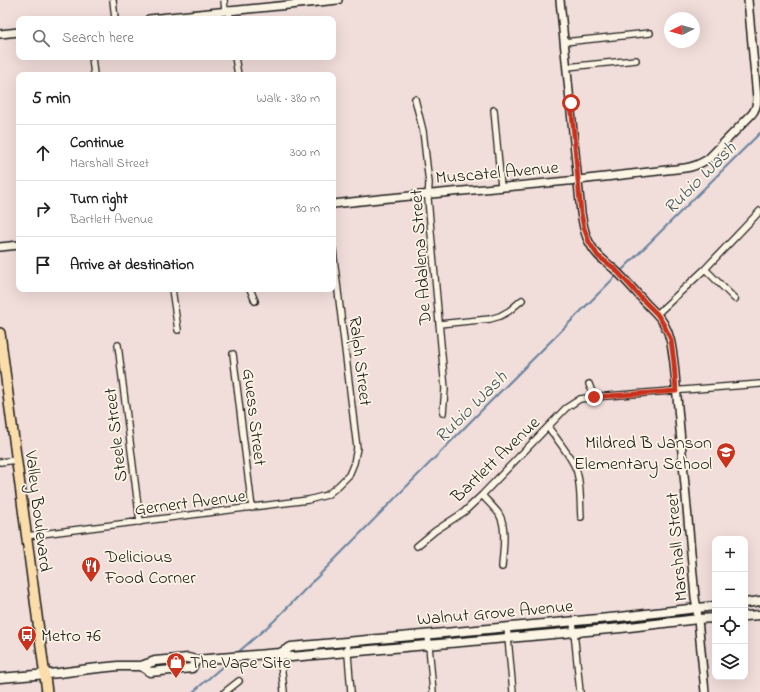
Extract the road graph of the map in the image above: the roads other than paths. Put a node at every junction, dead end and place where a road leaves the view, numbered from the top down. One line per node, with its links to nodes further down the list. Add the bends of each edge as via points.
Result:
1 (113, 0): 8 (street)
2 (224, 0): 7 (street)
3 (338, 0): 6 (street)
4 (560, 0): 14 (street, Marshall Street)
5 (748, 0): 23 (street, Muscatel Avenue, via 758,98 755,111 708,159 694,167)
6 (321, 1): 7 (street)
7 (227, 11): 9 (street); 10 (street)
8 (115, 16)
9 (178, 16)
10 (229, 16)
11 (16, 32): 13 (street)
12 (650, 33): 14 (street)
13 (0, 34)
14 (564, 42): 18 (street, Marshall Street)
15 (92, 60): 19 (street)
16 (236, 60): 20 (street)
17 (636, 60): 18 (street)
18 (567, 67): 23 (street, Marshall Street)
19 (94, 72)
20 (238, 72)
21 (415, 99): 25 (street, De Adalena Street, via 423,131)
22 (494, 110): 24 (street)
23 (578, 180): 24 (street, Muscatel Avenue); 37 (street, Marshall Street, via 581,213 589,242 598,256 614,268)
24 (501, 187): 25 (street, Muscatel Avenue)
25 (428, 194): 26 (street, Muscatel Avenue); 38 (street, De Adalena Street)
26 (336, 204)
27 (760, 211): 30 (street)
28 (16, 245): 29 (street)
29 (0, 247)
30 (705, 269): 34 (street); 37 (street)
31 (336, 274): 51 (street, Ralph Street, via 358,448)
32 (172, 292): 39 (street)
33 (251, 292): 35 (street)
34 (735, 299)
35 (255, 300)
36 (522, 300): 38 (street, via 509,311 490,319)
37 (657, 314): 45 (street, Marshall Street, via 671,340)
38 (439, 324): 47 (street, De Adalena Street, via 445,389)
39 (178, 330)
40 (0, 333): 49 (main road, Valley Boulevard)
41 (118, 345): 55 (street, Steele Street)
42 (233, 354): 53 (street, Guess Street)
43 (589, 384): 46 (street)
44 (760, 384): 45 (street, Bartlett Avenue)
45 (676, 391): 46 (street, Bartlett Avenue); 62 (street, Marshall Street)
46 (594, 397): 48 (street, Bartlett Avenue, via 580,399 566,408)
47 (443, 413)
48 (548, 428): 52 (street, Bartlett Avenue); 54 (street, via 576,467)
49 (16, 460): 50 (street); 56 (main road, Valley Boulevard)
50 (0, 462)
51 (348, 475): 53 (street, Gernert Avenue, via 326,495)
52 (482, 494): 57 (street, Bartlett Avenue, via 464,512); 58 (street, via 501,518 504,529)
53 (252, 508): 55 (street, Gernert Avenue)
54 (582, 517)
55 (140, 522): 56 (street, Gernert Avenue)
56 (26, 536): 76 (main road, Valley Boulevard)
57 (417, 546)
58 (502, 567)
59 (760, 601): 60 (main road)
60 (748, 603)
61 (712, 606): 62 (main road, Walnut Grove Avenue)
62 (697, 608): 66 (street, Marshall Street); 67 (main road, Walnut Grove Avenue)
63 (760, 614): 64 (main road)
64 (748, 616)
65 (712, 618): 66 (main road, Walnut Grove Avenue)
66 (698, 619): 69 (main road, Walnut Grove Avenue); 86 (street, Marshall Street)
67 (574, 621): 68 (main road, Walnut Grove Avenue); 69 (street)
68 (507, 627): 70 (main road, Walnut Grove Avenue); 71 (street)
69 (574, 632): 71 (main road, Walnut Grove Avenue); 85 (street)
70 (428, 634): 72 (main road, Walnut Grove Avenue); 73 (street)
71 (508, 638): 73 (main road, Walnut Grove Avenue); 84 (street)
72 (347, 642): 74 (street); 75 (main road, Walnut Grove Avenue, via 290,647)
73 (429, 644): 74 (main road, Walnut Grove Avenue); 83 (street)
74 (348, 652): 75 (main road, Walnut Grove Avenue, via 291,657); 82 (street)
75 (280, 653): 76 (main road, Walnut Grove Avenue, via 196,660 188,658 155,661 141,666); 81 (street)
76 (44, 674): 77 (main road, Walnut Grove Avenue); 79 (main road, Valley Boulevard)
77 (0, 678)
78 (239, 681): 80 (street)
79 (47, 692)
80 (225, 692)
81 (284, 692)
82 (351, 692)
83 (433, 692)
84 (513, 692)
85 (580, 692)
86 (705, 692)

